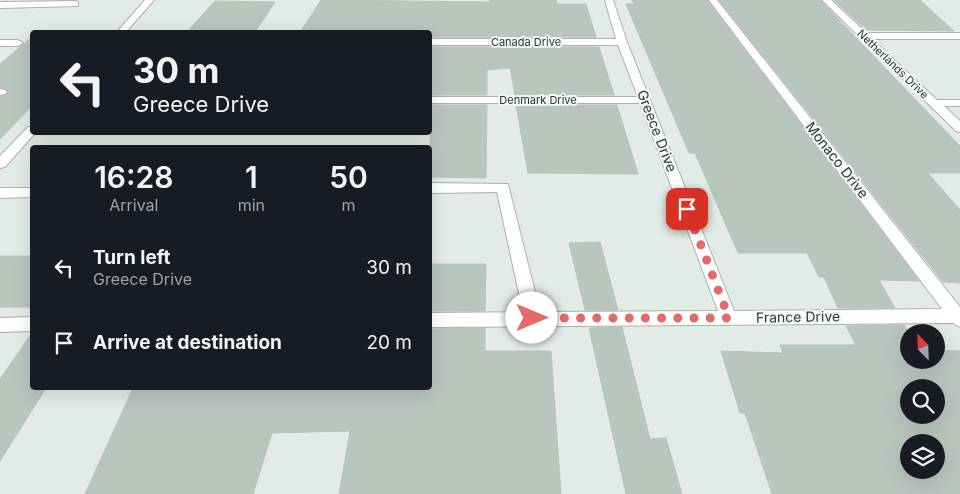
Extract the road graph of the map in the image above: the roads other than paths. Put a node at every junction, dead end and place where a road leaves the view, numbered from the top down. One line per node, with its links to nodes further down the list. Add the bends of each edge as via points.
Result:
1 (150, 0): 7 (street)
2 (609, 0): 11 (street, Greece Drive)
3 (713, 0): 26 (street, Monaco Drive)
4 (826, 0): 8 (street, Netherlands Drive)
5 (75, 4): 6 (street)
6 (0, 5)
7 (123, 30)
8 (863, 36): 9 (street); 16 (street, Netherlands Drive)
9 (960, 36)
10 (432, 42): 11 (street, Canada Drive)
11 (622, 42): 15 (street, Greece Drive)
12 (0, 43): 13 (street)
13 (18, 43)
14 (432, 100): 15 (street, Denmark Drive)
15 (645, 100): 25 (street, Greece Drive)
16 (933, 103): 17 (street); 18 (street, Netherlands Drive)
17 (960, 103)
18 (960, 128)
19 (30, 132): 20 (street)
20 (0, 164)
21 (432, 188): 24 (street, via 503,187)
22 (0, 193): 23 (street)
23 (30, 193)
24 (532, 318): 25 (street, France Drive); 27 (street, France Drive)
25 (729, 318): 26 (street, France Drive)
26 (958, 318)
27 (432, 320)
28 (30, 324): 29 (street)
29 (0, 325)

